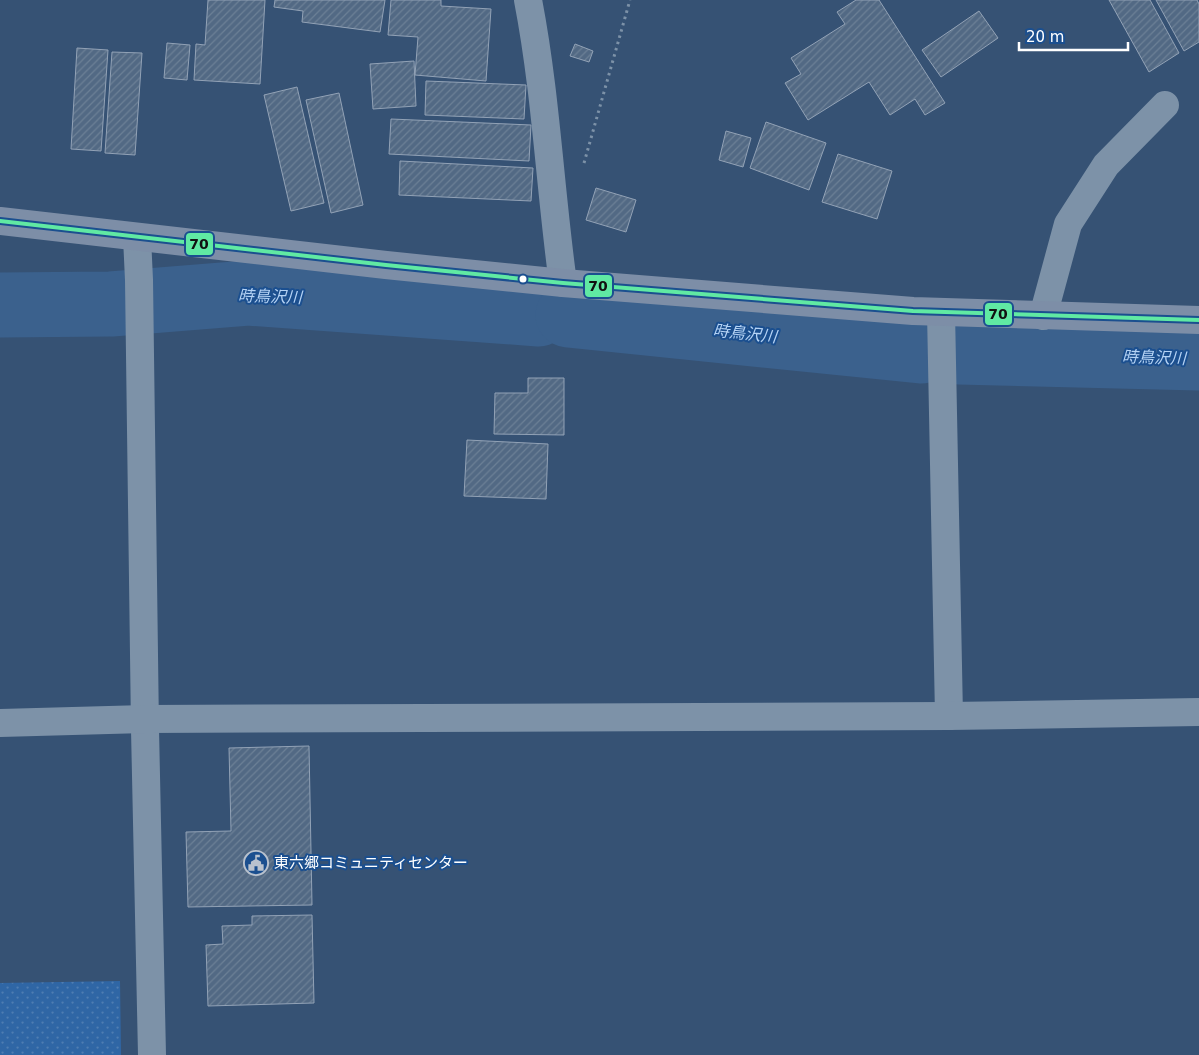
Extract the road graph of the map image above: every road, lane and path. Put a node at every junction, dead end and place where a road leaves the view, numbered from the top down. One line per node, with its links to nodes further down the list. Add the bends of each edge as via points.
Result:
1 (528, 0): 7 (street, via 536,38)
2 (630, 0): 4 (path)
3 (1165, 105): 9 (street, via 1106,165 1068,224)
4 (584, 163)
5 (0, 221): 6 (main road)
6 (137, 237): 7 (main road); 13 (street)
7 (563, 283): 8 (main road)
8 (941, 312): 9 (main road); 12 (street)
9 (1043, 316): 10 (main road)
10 (1199, 320)
11 (1199, 712): 12 (street)
12 (949, 716): 13 (street)
13 (145, 719): 14 (street); 15 (street)
14 (0, 722)
15 (152, 1055)

